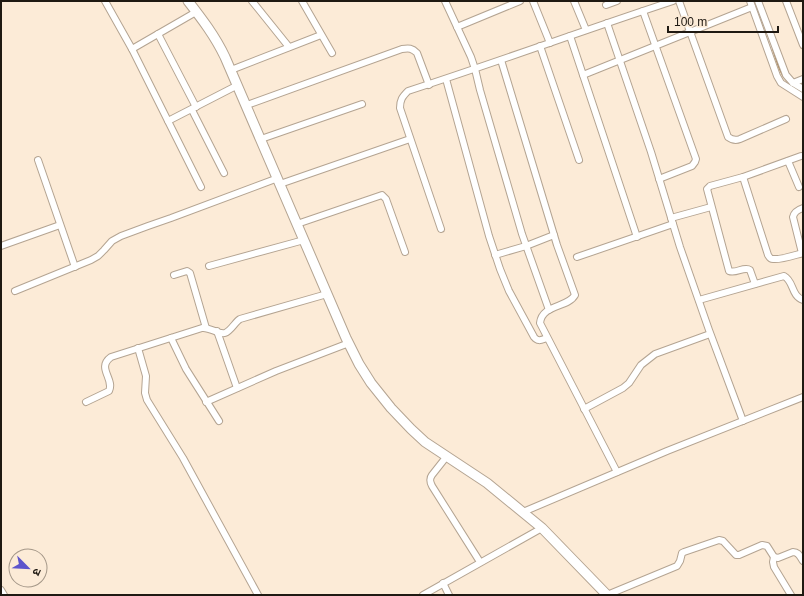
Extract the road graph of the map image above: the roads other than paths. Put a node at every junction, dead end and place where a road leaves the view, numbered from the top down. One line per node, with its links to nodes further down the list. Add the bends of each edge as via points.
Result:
1 (105, 1): 30 (street)
2 (188, 1): 17 (street)
3 (252, 1): 29 (street)
4 (302, 1): 23 (street)
5 (445, 1): 19 (street)
6 (520, 1): 19 (street)
7 (533, 1): 25 (street)
8 (574, 1): 20 (street)
9 (617, 1): 15 (street)
10 (673, 1): 16 (street)
11 (679, 1): 21 (street)
12 (758, 1): 39 (street, via 784,71)
13 (786, 1): 26 (street)
14 (751, 4): 21 (street); 43 (street, via 777,76 781,83)
15 (606, 5)
16 (643, 11): 18 (street); 28 (street)
17 (196, 12): 22 (street); 35 (street, via 215,38)
18 (607, 23): 20 (street); 33 (street)
19 (457, 27): 34 (street)
20 (586, 30): 24 (street)
21 (690, 32): 28 (street); 47 (street, via 728,136 740,139)
22 (158, 34): 30 (street); 46 (street)
23 (321, 34): 29 (street); 31 (street)
24 (570, 36): 25 (street); 36 (street)
25 (550, 43): 27 (street)
26 (803, 45)
27 (540, 46): 32 (street); 53 (street)
28 (656, 46): 33 (street); 57 (street, via 696,159 692,166)
29 (289, 47): 35 (street)
30 (132, 49): 48 (street)
31 (332, 52)
32 (501, 60): 34 (street); 67 (street)
33 (620, 60): 36 (street); 57 (street)
34 (475, 69): 37 (street); 71 (street)
35 (231, 70): 40 (street)
36 (583, 75): 68 (street)
37 (446, 79): 41 (street); 74 (street)
38 (803, 79): 39 (street)
39 (793, 83): 42 (street)
40 (238, 85): 45 (street); 46 (street)
41 (429, 85): 45 (street, via 417,53 410,48 395,51); 50 (street, via 408,91 400,101)
42 (803, 89)
43 (803, 97)
44 (362, 104): 49 (street)
45 (247, 105): 49 (street)
46 (194, 108): 48 (street); 55 (street)
47 (786, 119)
48 (168, 121): 59 (street)
49 (261, 139): 58 (street)
50 (410, 139): 58 (street); 66 (street)
51 (801, 156): 54 (street)
52 (38, 160): 65 (street)
53 (579, 160)
54 (788, 161): 56 (street); 60 (street)
55 (224, 173)
56 (743, 176): 61 (street, via 708,187 706,191); 73 (street, via 769,258 779,259)
57 (659, 179): 63 (street)
58 (279, 181): 64 (street); 77 (street, via 121,236 112,240 98,256)
59 (202, 187)
60 (799, 187)
61 (711, 207): 63 (street); 79 (street, via 729,270 733,272 749,269)
62 (803, 208): 73 (street, via 797,210 793,217)
63 (672, 221): 68 (street); 82 (street)
64 (297, 224): 69 (street); 72 (street, via 382,195 386,199)
65 (60, 225): 70 (street); 77 (street)
66 (441, 229)
67 (554, 235): 71 (street); 84 (street, via 576,294 572,299)
68 (637, 237): 75 (street)
69 (304, 240): 76 (street); 81 (street)
70 (1, 246)
71 (526, 246): 74 (street); 84 (street)
72 (405, 252)
73 (802, 253)
74 (495, 255): 89 (street, via 509,291 534,337 539,341)
75 (577, 257)
76 (209, 266)
77 (75, 267): 80 (street)
78 (174, 275): 85 (street, via 186,271 190,273)
79 (755, 284): 82 (street); 83 (street, via 784,276 790,282 796,296)
80 (15, 290)
81 (327, 294): 86 (street, via 240,319 227,332); 90 (street)
82 (699, 300): 87 (street)
83 (803, 300)
84 (549, 310): 89 (street, via 540,319)
85 (206, 328): 86 (street); 88 (street)
86 (217, 331): 92 (street)
87 (710, 334): 96 (street, via 655,354 641,365 623,388); 98 (street)
88 (171, 338): 91 (street); 95 (street)
89 (547, 338): 96 (street)
90 (349, 343): 92 (street); 99 (street, via 371,383 391,408 425,442)
91 (138, 348): 94 (street, via 106,360 104,365 111,388 107,393); 109 (street, via 146,376 147,400)
92 (237, 388): 95 (street)
93 (803, 397): 98 (street)
94 (86, 402)
95 (206, 402): 97 (street)
96 (584, 409): 100 (street)
97 (219, 421)
98 (743, 421): 100 (street)
99 (447, 456): 101 (street); 105 (street, via 430,478 430,482)
100 (617, 472): 101 (street)
101 (523, 512): 102 (street)
102 (542, 528): 105 (street); 112 (street)
103 (774, 557): 104 (street, via 795,552); 112 (street, via 767,546 762,545 736,555 719,540 682,553 677,566); 113 (street, via 774,567)
104 (803, 561)
105 (480, 562): 106 (street)
106 (443, 583): 110 (street); 111 (street)
107 (1, 590): 108 (street)
108 (4, 595)
109 (258, 595)
110 (423, 595)
111 (449, 595)
112 (607, 595)
113 (791, 595)

